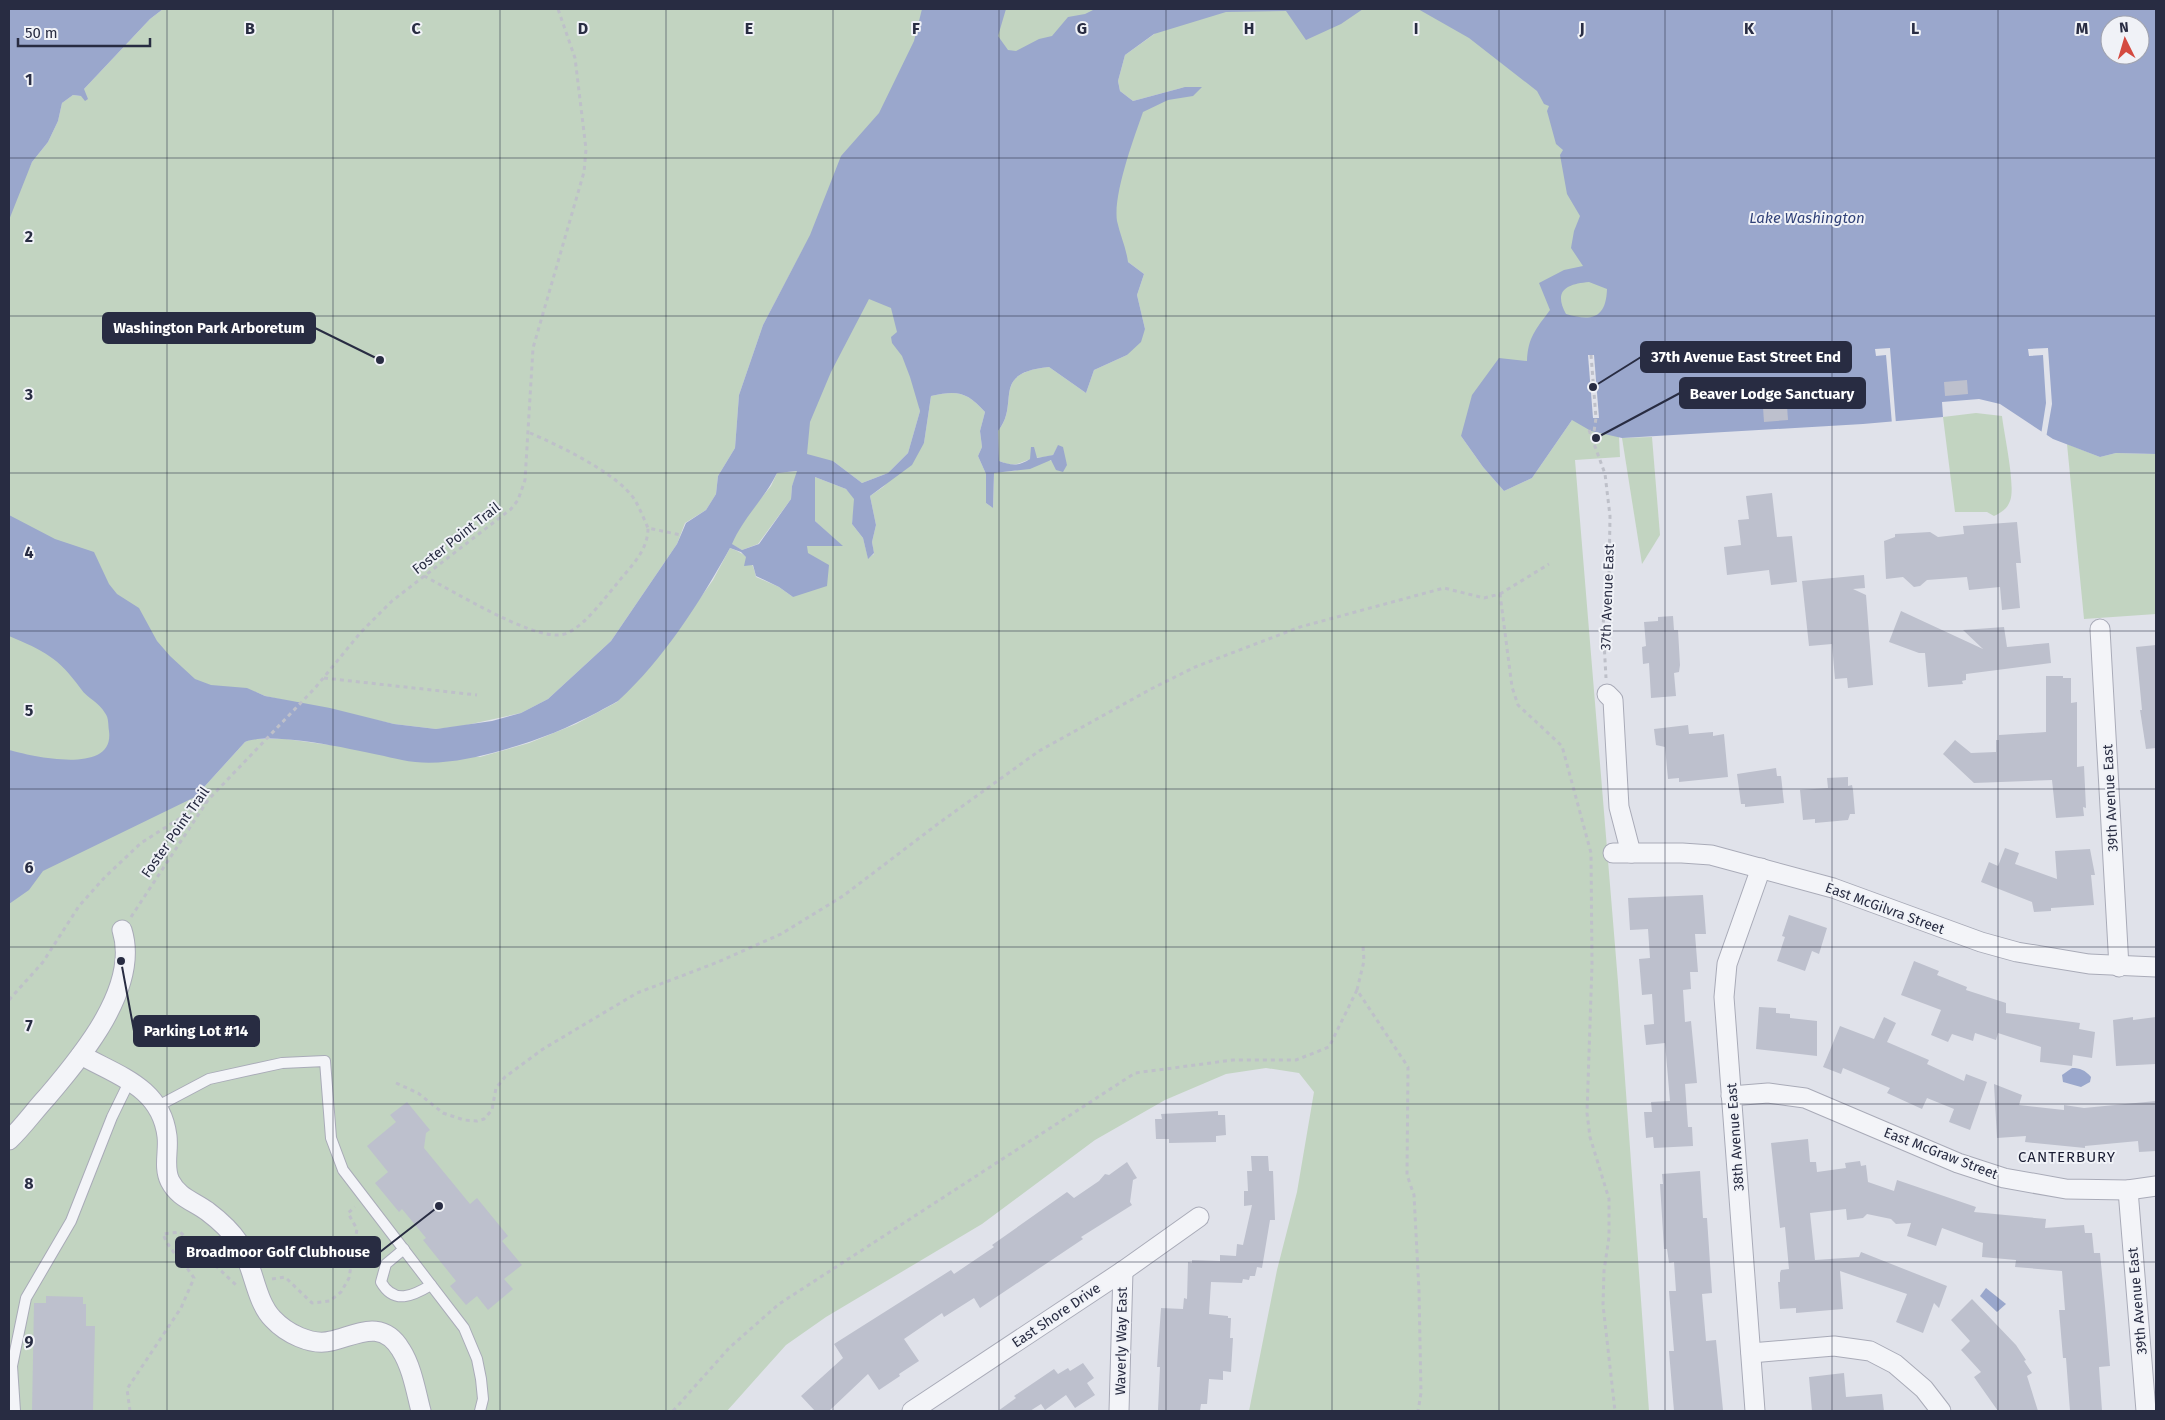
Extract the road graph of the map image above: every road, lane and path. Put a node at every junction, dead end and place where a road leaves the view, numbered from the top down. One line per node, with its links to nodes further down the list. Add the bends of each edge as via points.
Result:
1 (558, 9): 4 (path, Foster Point Trail, via 575,58 586,149 584,172 533,348)
2 (1591, 355): 5 (path, via 1596,418)
3 (1589, 430): 5 (path, 37th Avenue East)
4 (530, 433): 6 (path, via 557,444 618,482 635,501); 9 (path, Foster Point Trail, via 525,480 518,500 510,510)
5 (1592, 439): 13 (path, 37th Avenue East, via 1605,474 1610,516 1609,578 1603,624)
6 (648, 528): 7 (path); 9 (path, via 648,542 639,557 584,623 560,636 526,628)
7 (681, 535)
8 (1549, 564): 10 (path)
9 (424, 576): 12 (path, Foster Point Trail, via 386,607)
10 (1500, 594): 25 (path, via 1484,598 1444,588 1300,627 1196,667 1151,689 1039,751 843,896 781,934 637,993 543,1049 505,1077 496,1088 492,1110 484,1119 464,1120 443,1113 418,1093); 47 (path, via 1512,687 1518,705 1562,746 1591,853 1592,965 1587,1113 1590,1138 1609,1199 1603,1305)
11 (2100, 629): 19 (street, 39th Avenue East)
12 (323, 678): 14 (path); 15 (path, Foster Point Trail)
13 (1607, 694): 16 (street, East McGilvra Street, via 1613,700 1622,853 1699,854)
14 (476, 695)
15 (208, 800): 17 (path, Foster Point Trail); 22 (path, via 141,843 106,877 79,906 43,962)
16 (1761, 868): 19 (street, East McGilvra Street, via 1833,888 2017,952); 26 (street, 38th Avenue East, via 1727,964 1724,998)
17 (122, 930): 23 (street, via 126,958 119,987 98,1030)
18 (1363, 946): 21 (path, via 1364,961)
19 (2119, 967): 20 (street, East McGilvra Street)
20 (2156, 967)
21 (1357, 990): 43 (path, via 1329,1047 1296,1060 1233,1060 1135,1073 779,1304 729,1348); 46 (path, via 1408,1067 1407,1175 1414,1195 1419,1291 1421,1392)
22 (9, 1000)
23 (81, 1055): 24 (street); 28 (street)
24 (130, 1080): 27 (street); 39 (lane, via 71,1221 26,1298 12,1366)
25 (396, 1083)
26 (1731, 1096): 30 (street, East McGraw Street, via 1768,1093 1806,1098 1958,1163 2004,1178 2066,1189); 38 (street, 38th Avenue East)
27 (158, 1106): 31 (lane, via 209,1079 282,1064 325,1061 331,1138 343,1170); 41 (street, via 167,1137 169,1180 180,1195 212,1215 239,1243 271,1318 294,1335 315,1341 331,1341 364,1330 387,1336 403,1352)
28 (9, 1140)
29 (2156, 1186): 30 (street, East McGraw Street)
30 (2128, 1190): 50 (street, 39th Avenue East)
31 (365, 1199): 33 (lane); 35 (path, via 348,1213 357,1229 349,1278 341,1292 330,1301 312,1303 285,1277)
32 (1199, 1217): 34 (street, East Shore Drive)
33 (404, 1249): 36 (lane); 36 (lane, via 386,1264 382,1282 386,1291 395,1297 407,1297)
34 (1123, 1271): 44 (street, East Shore Drive); 45 (street, Waverly Way East)
35 (268, 1281)
36 (431, 1285): 42 (lane, via 464,1328 474,1351 483,1399)
37 (242, 1288): 40 (path, via 180,1232 163,1234 168,1248 194,1278 181,1308 127,1389)
38 (1751, 1353): 48 (street, 38th Avenue East); 49 (street, via 1834,1346 1870,1351 1895,1364 1924,1389)
39 (15, 1411)
40 (130, 1411)
41 (421, 1411)
42 (480, 1411)
43 (673, 1411)
44 (912, 1411)
45 (1119, 1411)
46 (1418, 1411)
47 (1615, 1411)
48 (1755, 1411)
49 (1941, 1411)
50 (2146, 1411)

